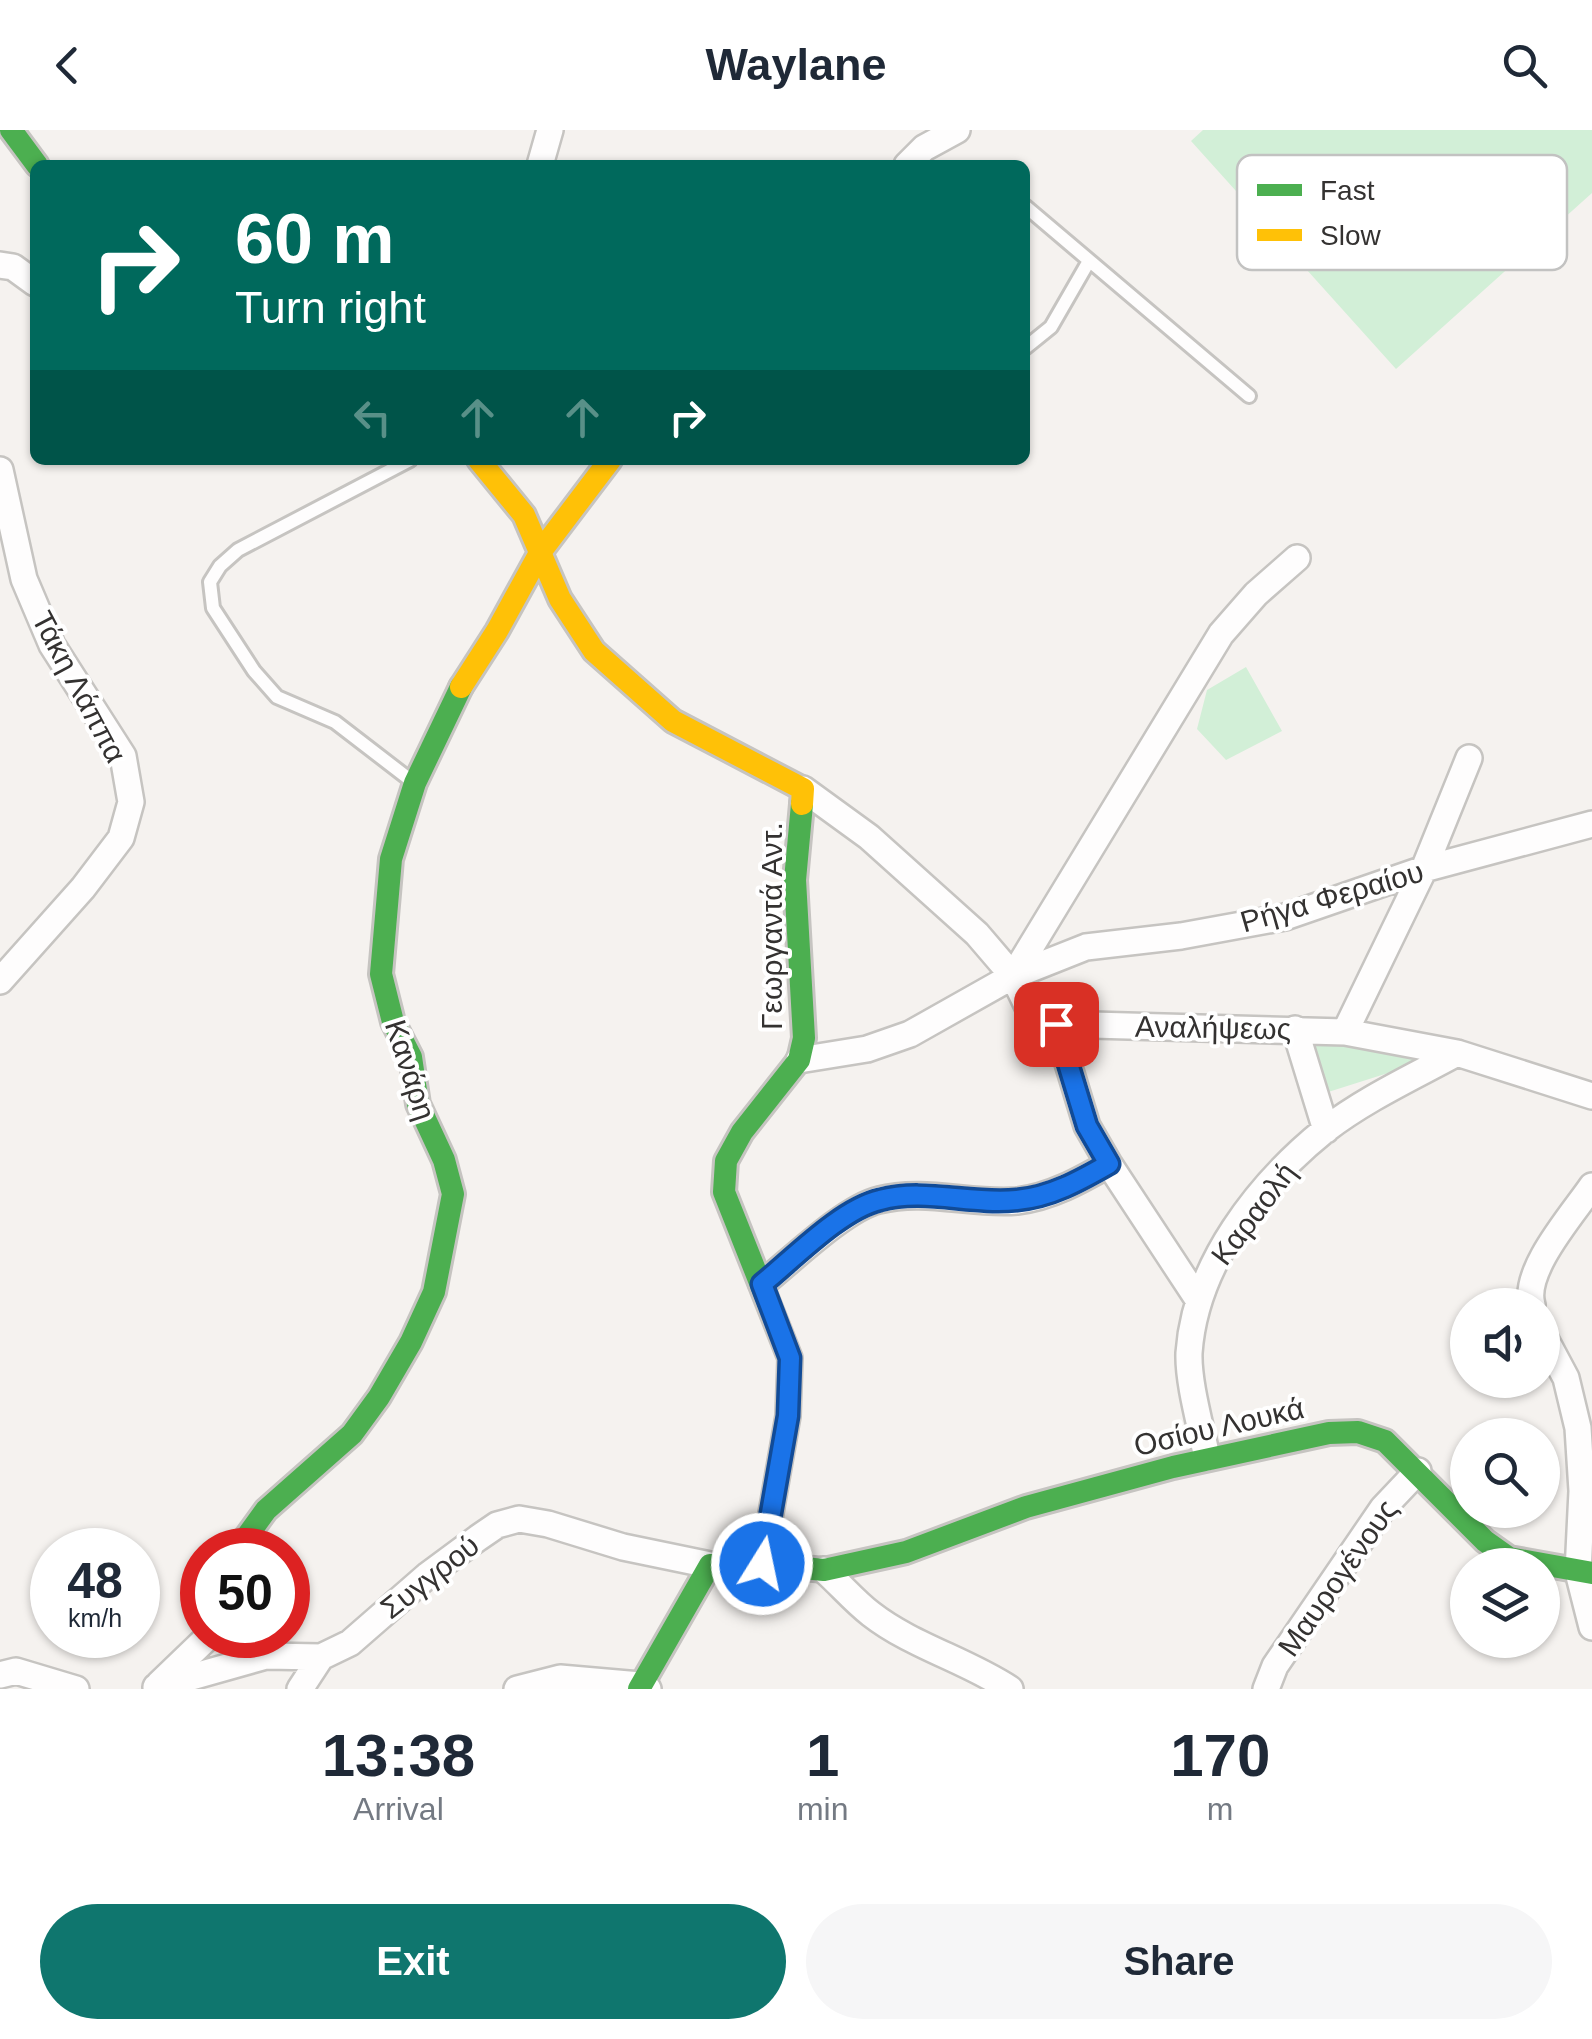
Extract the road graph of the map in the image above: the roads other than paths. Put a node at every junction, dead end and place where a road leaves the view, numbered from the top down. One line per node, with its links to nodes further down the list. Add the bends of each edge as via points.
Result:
1 (11, 130): 4 (street)
2 (550, 130): 5 (street)
3 (956, 130): 6 (street)
4 (34, 160)
5 (541, 160)
6 (912, 160)
7 (1030, 210): 8 (lane)
8 (1089, 261): 11 (lane, via 1052,326); 12 (lane)
9 (0, 265): 10 (street)
10 (30, 279)
11 (1030, 344)
12 (1249, 396)
13 (400, 465): 20 (lane, via 238,550 210,582 213,608 277,696 336,722)
14 (483, 465): 17 (street, via 524,515)
15 (606, 465): 17 (street, Κανάρη)
16 (0, 470): 25 (street, Τάκη Λάππα, via 24,579 52,645 123,756 131,802 121,838)
17 (541, 551): 20 (street, Κανάρη, via 464,680); 21 (street, via 560,599 594,651 673,722)
18 (1297, 558): 24 (street, via 1222,634)
19 (1470, 758): 23 (street)
20 (416, 783): 41 (street, Κανάρη, via 391,858 380,974 453,1194 434,1292 412,1342 352,1434)
21 (803, 789): 24 (street, via 869,836); 30 (street, Γεωργαντά Αντ., via 795,880 804,1038)
22 (1592, 824): 23 (street, Ρήγα Φεραίου)
23 (1424, 869): 24 (street, Ρήγα Φεραίου, via 1285,917 1086,946); 28 (street)
24 (1014, 976): 26 (street, via 1029,1009); 30 (street, Ρήγα Φεραίου, via 910,1034)
25 (0, 982)
26 (1056, 1024): 27 (street, Αναλήψεως); 33 (street, via 1087,1126)
27 (1295, 1029): 28 (street, Αναλήψεως); 32 (street)
28 (1345, 1032): 29 (street, Αναλήψεως)
29 (1458, 1054): 31 (street, Αναλήψεως); 32 (street, Καραολή)
30 (798, 1060): 35 (street, Γεωργαντά Αντ., via 726,1161 724,1192)
31 (1592, 1096)
32 (1326, 1130): 37 (street, Καραολή, via 1273,1179 1225,1243)
33 (1109, 1164): 35 (street, via 1071,1186 1017,1200 909,1194 876,1200); 37 (street)
34 (1592, 1186): 36 (street, via 1539,1263)
35 (762, 1284): 42 (street, Γεωργαντά Αντ., via 790,1358 788,1416)
36 (1532, 1288)
37 (1198, 1298): 39 (street, Καραολή, via 1189,1356)
38 (1560, 1367): 45 (street, via 1578,1428)
39 (1207, 1458): 40 (street, Οσίου Λουκά, via 1358,1432 1385,1441); 44 (street, Οσίου Λουκά, via 1026,1507 906,1552)
40 (1418, 1471): 45 (street, Οσίου Λουκά, via 1509,1558); 56 (street, Μαυρογένους, via 1383,1508)
41 (253, 1528)
42 (762, 1564): 43 (street, Οσίου Λουκά); 44 (street, Οσίου Λουκά)
43 (710, 1565): 47 (street, Συγγρού, via 519,1519 478,1538 350,1643); 51 (street)
44 (824, 1570): 55 (street, via 872,1615)
45 (1585, 1572): 46 (street)
46 (1592, 1627)
47 (321, 1657): 50 (street, via 266,1656); 53 (street)
48 (185, 1658): 50 (street)
49 (0, 1676): 52 (street, via 16,1671)
50 (153, 1688)
51 (642, 1688): 54 (street, via 560,1678)
52 (76, 1689)
53 (300, 1689)
54 (518, 1689)
55 (1010, 1689)
56 (1266, 1689)

